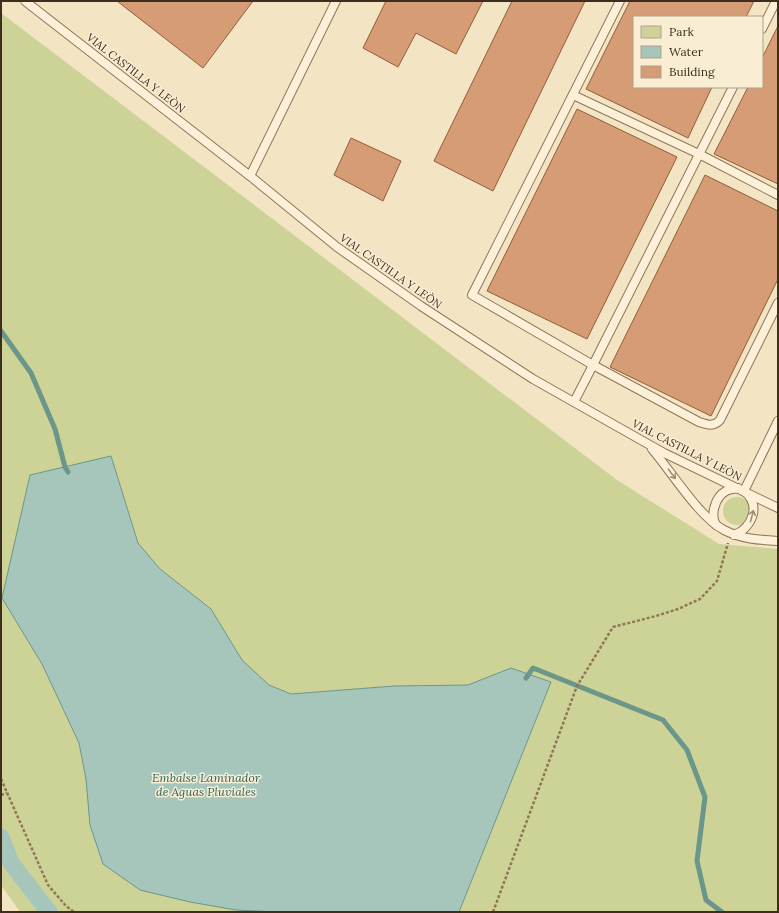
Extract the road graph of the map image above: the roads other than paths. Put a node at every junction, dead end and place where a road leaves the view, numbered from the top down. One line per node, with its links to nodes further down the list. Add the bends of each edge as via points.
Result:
1 (25, 1): 9 (lane, VIAL CASTILLA Y LEÒN)
2 (336, 1): 9 (lane)
3 (620, 1): 7 (lane)
4 (776, 1): 5 (lane)
5 (763, 27)
6 (732, 88): 8 (lane)
7 (573, 95): 8 (lane); 12 (lane, via 472,295)
8 (699, 154): 10 (lane); 12 (lane)
9 (250, 176): 13 (lane, VIAL CASTILLA Y LEÒN, via 337,246 421,306 532,379)
10 (778, 194)
11 (778, 303): 12 (lane, via 716,424 699,422)
12 (593, 365): 13 (lane)
13 (574, 402): 15 (lane, VIAL CASTILLA Y LEÒN)
14 (778, 421): 16 (lane)
15 (647, 444): 16 (lane, VIAL CASTILLA Y LEÒN); 18 (lane, one-way to 18)
16 (741, 490): 17 (lane, VIAL CASTILLA Y LEÒN); 18 (lane, via 726,490 719,498 713,511); 19 (lane, one-way to 16, via 745,528 754,514 749,495)
17 (778, 508)
18 (717, 526): 19 (lane)
19 (732, 535): 20 (lane)
20 (778, 541)

